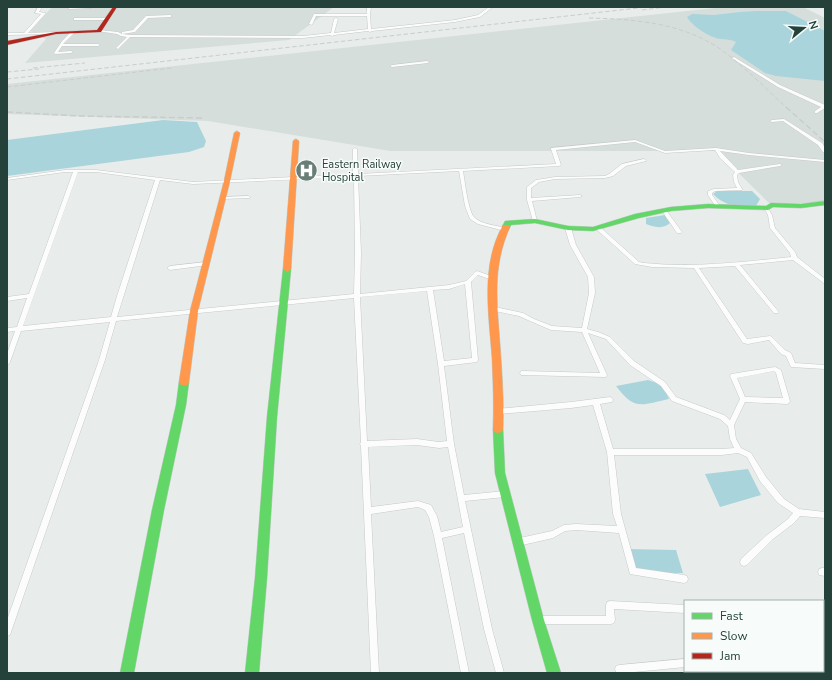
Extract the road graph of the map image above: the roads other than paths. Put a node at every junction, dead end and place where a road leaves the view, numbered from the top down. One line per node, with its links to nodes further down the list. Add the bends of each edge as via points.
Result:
1 (40, 7): 18 (street, via 37,13 44,13)
2 (91, 7): 6 (street)
3 (115, 7): 10 (street)
4 (369, 7): 7 (street)
5 (491, 7): 14 (street, via 472,18)
6 (69, 8)
7 (368, 15): 12 (street, via 315,15); 14 (street)
8 (170, 16): 19 (street, via 147,17 133,32)
9 (75, 19): 10 (street)
10 (108, 19): 13 (street)
11 (336, 19): 20 (street)
12 (311, 24)
13 (99, 31): 15 (street); 19 (street)
14 (370, 31): 20 (street)
15 (73, 32): 16 (street); 23 (street)
16 (56, 33): 18 (street); 22 (street)
17 (7, 34): 18 (street)
18 (25, 34)
19 (122, 34): 21 (street)
20 (332, 35): 21 (street)
21 (129, 36): 25 (street)
22 (7, 43)
23 (61, 45): 24 (street); 26 (street, via 56,53)
24 (98, 45)
25 (118, 48)
26 (71, 52)
27 (734, 58): 30 (street, via 779,86)
28 (427, 62): 29 (street)
29 (392, 66)
30 (825, 107): 31 (street)
31 (816, 112)
32 (772, 121): 37 (street, via 784,120 820,144)
33 (237, 133): 50 (street)
34 (296, 141): 46 (street)
35 (355, 149): 45 (street)
36 (716, 149): 39 (street); 40 (street, via 666,152 634,141 553,149); 44 (street)
37 (825, 151)
38 (644, 160): 47 (street, via 624,165 605,177)
39 (825, 161)
40 (559, 165): 42 (street); 47 (street)
41 (780, 165): 44 (street)
42 (461, 170): 45 (street); 62 (street, via 467,206 472,218)
43 (76, 171): 48 (street); 49 (street); 74 (street)
44 (737, 172): 56 (street, via 734,175 740,188 710,192)
45 (355, 175): 46 (street); 73 (street)
46 (294, 178): 50 (street); 76 (street)
47 (566, 178): 54 (street, via 538,181 529,187)
48 (7, 179)
49 (158, 179): 50 (street); 80 (street)
50 (226, 181): 53 (street)
51 (580, 196): 54 (street)
52 (248, 197): 53 (street)
53 (222, 198): 65 (street)
54 (529, 200): 59 (street)
55 (824, 203): 57 (street, via 801,206 771,205)
56 (718, 206): 57 (street); 58 (street)
57 (766, 208): 64 (street, via 773,228)
58 (664, 211): 61 (street); 63 (street)
59 (535, 221): 60 (street); 62 (street, via 508,224)
60 (568, 228): 61 (street); 83 (street, via 573,245 591,277 592,293)
61 (598, 228): 67 (street, via 637,263 645,266)
62 (505, 229): 69 (street, via 493,261)
63 (679, 232)
64 (794, 258): 66 (street); 71 (street)
65 (206, 264): 68 (street); 78 (street)
66 (738, 265): 67 (street); 79 (street)
67 (696, 267): 86 (street, via 745,341 770,338 789,355 793,365)
68 (170, 268)
69 (492, 278): 70 (street, via 477,273); 77 (street)
70 (468, 282): 72 (street); 85 (street, via 476,360)
71 (825, 282)
72 (430, 289): 73 (street); 85 (street)
73 (357, 295): 76 (street); 93 (street)
74 (31, 296): 75 (street); 81 (street)
75 (7, 299)
76 (284, 303): 78 (street); 114 (street, via 272,417)
77 (495, 309): 83 (street, via 521,314 551,328); 91 (street)
78 (194, 311): 80 (street); 113 (street, via 181,405)
79 (776, 312)
80 (115, 319): 81 (street); 110 (street)
81 (19, 328): 82 (street); 84 (street)
82 (7, 330)
83 (584, 330): 87 (street, via 604,375); 92 (street, via 608,338 632,363 663,384 674,398 722,417)
84 (7, 362)
85 (441, 364): 94 (street)
86 (825, 367)
87 (522, 373)
88 (743, 399): 88 (street, via 733,376 775,369 779,372 787,401); 92 (street)
89 (610, 400): 90 (street)
90 (596, 402): 91 (street); 96 (street)
91 (499, 411): 97 (street, via 500,473)
92 (731, 425): 95 (street, via 733,439)
93 (363, 444): 94 (street); 99 (street)
94 (451, 444): 98 (street)
95 (739, 450): 96 (street); 100 (street, via 749,455 763,479 781,501)
96 (610, 452): 103 (street)
97 (505, 494): 98 (street); 105 (street)
98 (460, 498): 102 (street)
99 (368, 511): 104 (street, via 418,504 428,507); 115 (street)
100 (798, 512): 101 (street); 106 (street)
101 (825, 515)
102 (467, 529): 104 (street); 117 (street)
103 (620, 530): 105 (street, via 564,528 553,534); 107 (street, via 633,571)
104 (438, 536): 116 (street)
105 (518, 542): 109 (street)
106 (744, 562)
107 (684, 578)
108 (684, 609): 109 (street, via 610,605 612,620)
109 (538, 620): 118 (street)
110 (7, 632)
111 (684, 663): 112 (street)
112 (619, 669)
113 (127, 673)
114 (252, 673)
115 (375, 673)
116 (465, 673)
117 (500, 673)
118 (554, 673)

